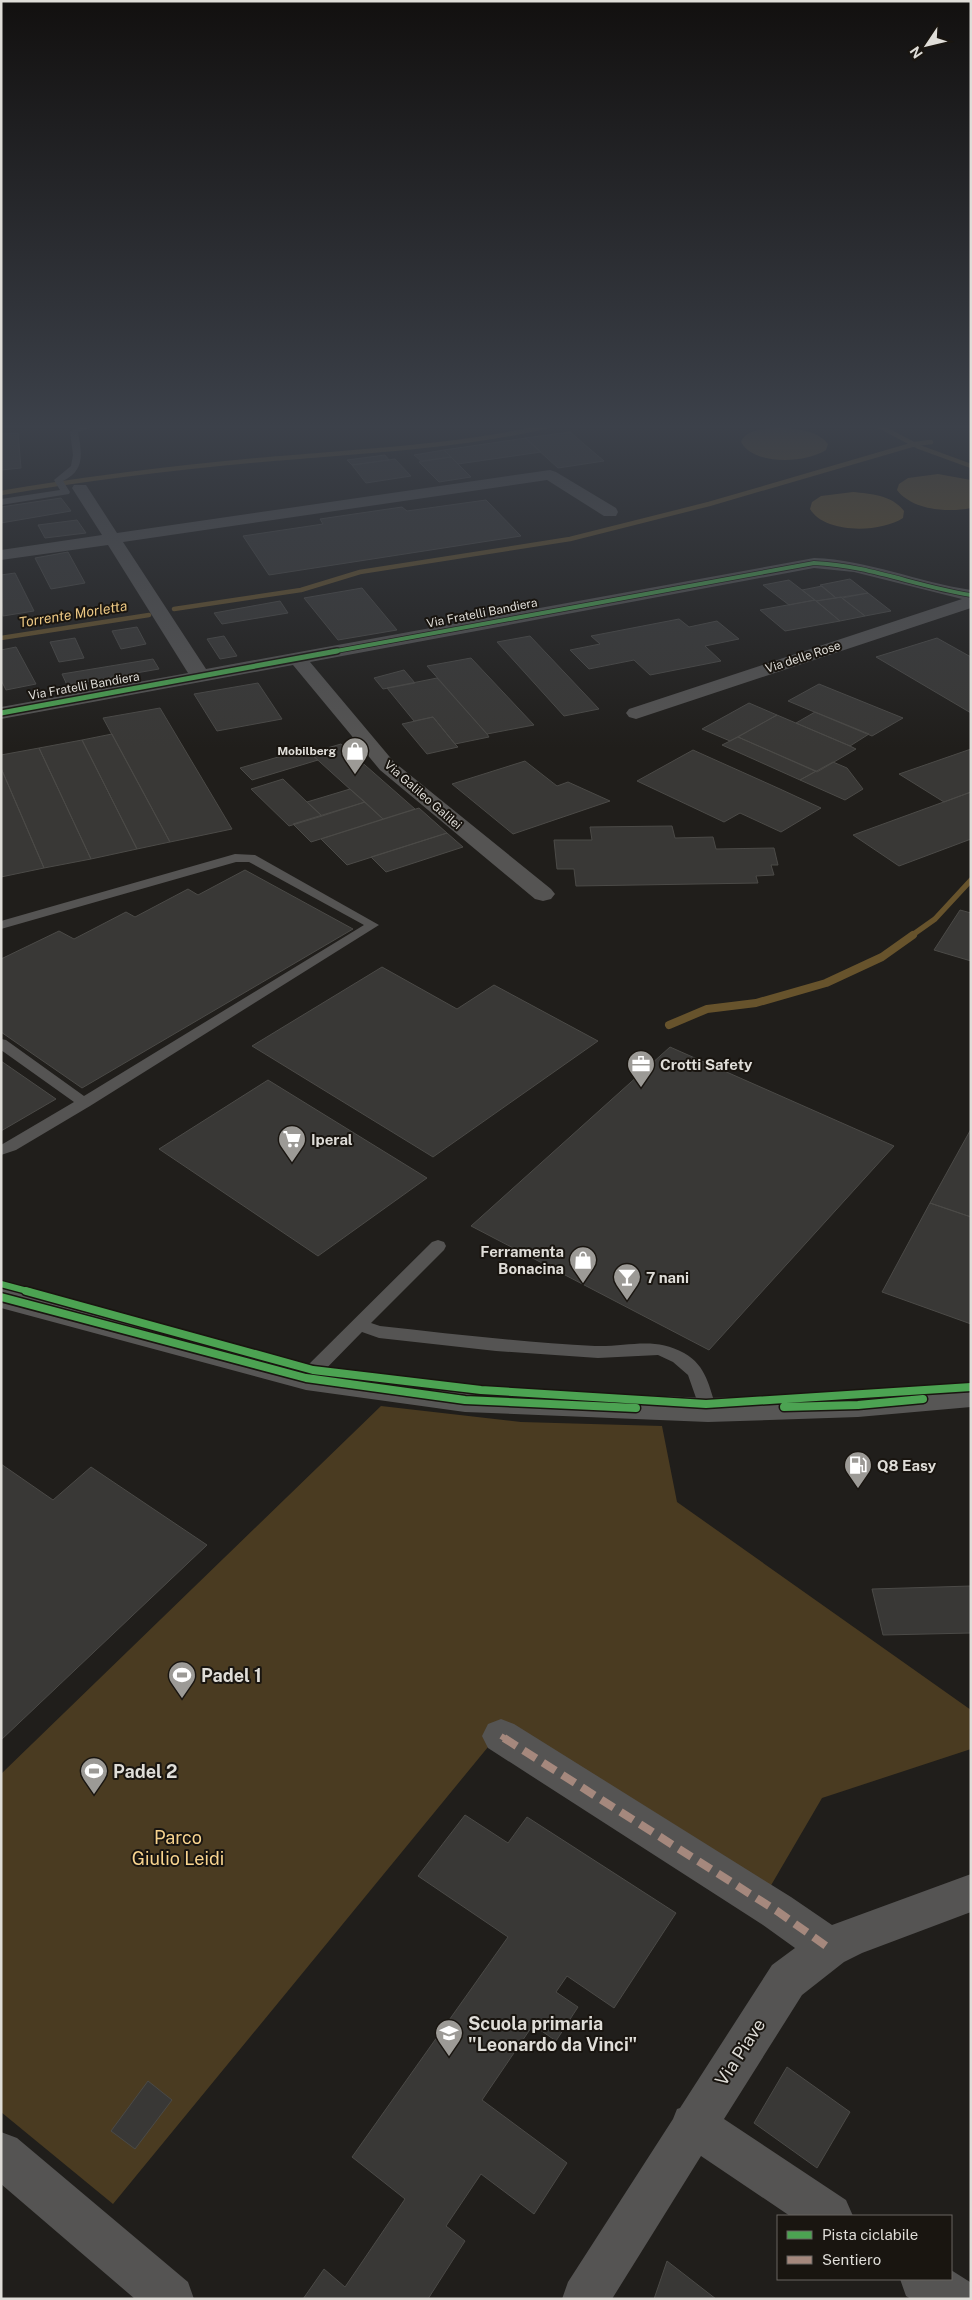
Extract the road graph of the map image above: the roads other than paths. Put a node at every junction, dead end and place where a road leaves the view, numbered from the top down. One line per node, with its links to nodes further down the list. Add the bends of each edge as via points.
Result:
1 (107, 533): 3 (street)
2 (151, 533): 3 (street)
3 (112, 539): 4 (street); 7 (street)
4 (1, 555)
5 (969, 597): 6 (street, Via Fratelli Bandiera, via 862,569 814,563); 9 (street, Via delle Rose)
6 (298, 659): 7 (street, Via Fratelli Bandiera); 10 (street, Via Galileo Galilei, via 388,766)
7 (201, 677): 8 (street, Via Fratelli Bandiera)
8 (1, 713)
9 (636, 713)
10 (543, 894)
11 (1, 925): 13 (lane, via 235,858 251,858 373,925)
12 (1, 1043): 13 (lane)
13 (85, 1103): 14 (lane)
14 (1, 1150)
15 (438, 1246): 17 (lane)
16 (1, 1297): 18 (street)
17 (358, 1325): 18 (lane); 20 (lane, via 379,1332 506,1346 598,1352 660,1349 679,1358 696,1372)
18 (306, 1378): 20 (street, via 465,1400)
19 (971, 1395): 20 (street, via 858,1404)
20 (708, 1410)
21 (501, 1736): 23 (street, via 777,1911)
22 (971, 1893): 23 (street, Via Piave)
23 (829, 1948): 24 (street, Via Piave, via 787,1980)
24 (693, 2125): 26 (street); 29 (street, Via Piave)
25 (1, 2154): 28 (street)
26 (828, 2215)
27 (924, 2280): 30 (street)
28 (171, 2299)
29 (584, 2299)
30 (953, 2299)

